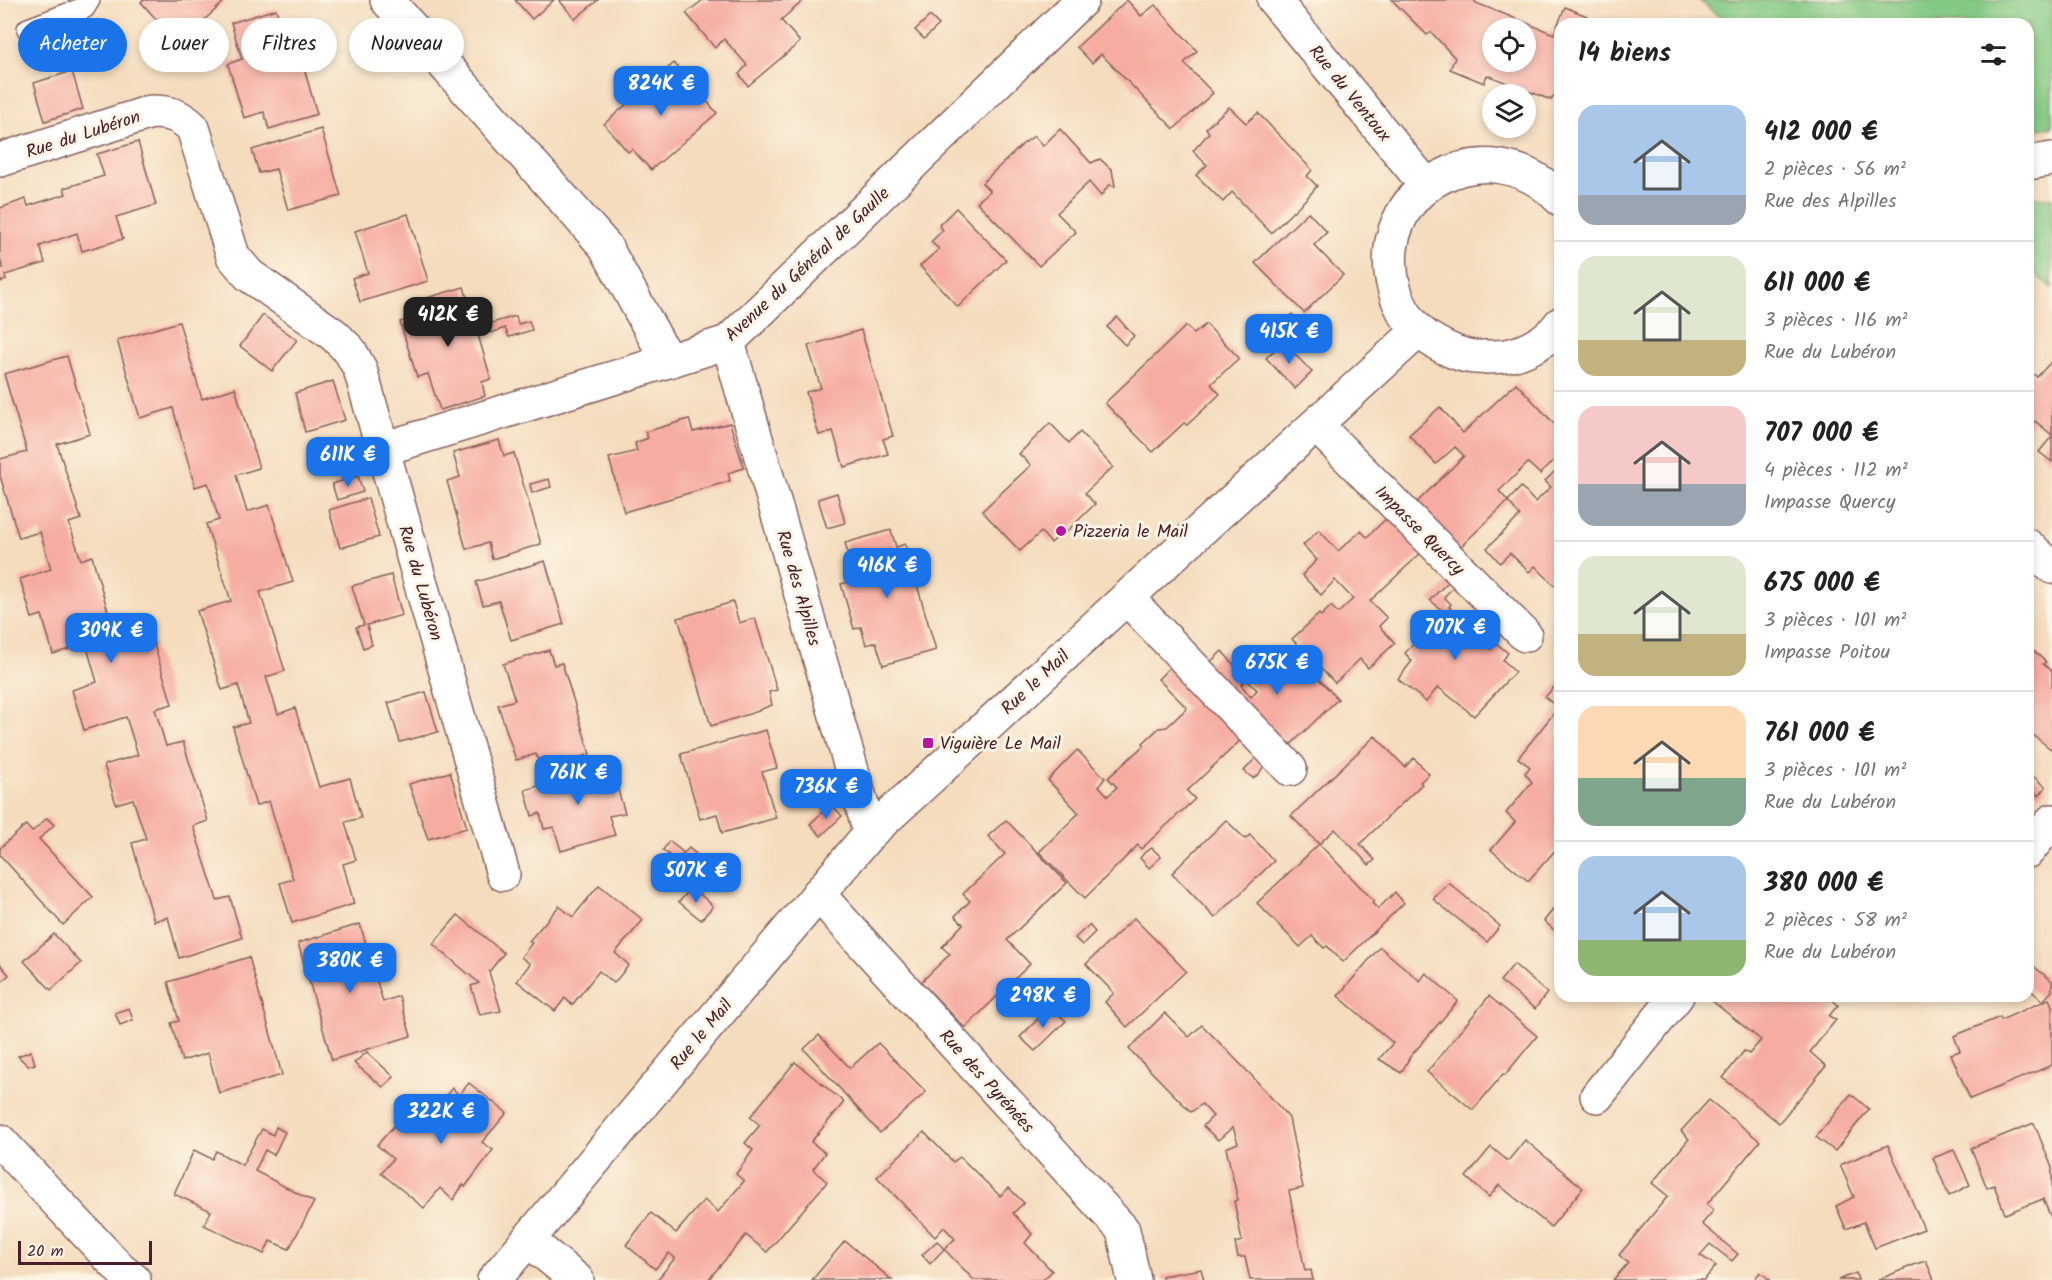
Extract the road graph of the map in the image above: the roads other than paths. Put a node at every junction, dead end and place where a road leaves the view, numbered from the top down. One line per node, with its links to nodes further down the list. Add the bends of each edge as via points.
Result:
1 (89, 0): 5 (lane, via 84,8)
2 (387, 0): 14 (street, via 605,246)
3 (1082, 0): 13 (street, Avenue du Général de Gaulle)
4 (1274, 0): 9 (street, Rue du Ventoux)
5 (57, 18)
6 (2052, 159): 8 (street)
7 (0, 160): 16 (street, Rue du Lubéron, via 151,112 169,112 183,118 193,128 233,256 249,275 334,335 350,351 360,369)
8 (2034, 162)
9 (1426, 185): 10 (street, via 1456,169 1485,164 1518,170); 11 (street, via 1405,208 1392,238 1389,272 1399,304)
10 (1554, 192)
11 (1418, 331): 12 (street, via 1446,350 1478,358 1512,355 1542,342); 15 (street, Rue le Mail)
12 (1554, 332)
13 (728, 342): 14 (street, Avenue du Général de Gaulle); 23 (street, Rue des Alpilles)
14 (668, 361): 16 (street)
15 (1316, 425): 19 (street, Rue le Mail); 20 (street, Impasse Quercy)
16 (383, 450): 25 (street, Rue du Lubéron)
17 (2034, 551): 18 (street)
18 (2052, 567)
19 (1127, 598): 21 (street); 23 (street, Rue le Mail)
20 (1525, 635)
21 (1290, 770)
22 (2052, 821): 24 (street)
23 (870, 833): 26 (street, Rue le Mail)
24 (2034, 844)
25 (503, 874)
26 (818, 894): 30 (street, Rue le Mail); 34 (street, Rue des Pyrénées, via 1122,1230)
27 (1672, 1002): 28 (street)
28 (1597, 1096)
29 (0, 1141): 31 (street)
30 (528, 1240): 32 (street, Rue le Mail); 33 (street)
31 (134, 1280)
32 (494, 1280)
33 (577, 1280)
34 (1134, 1280)

